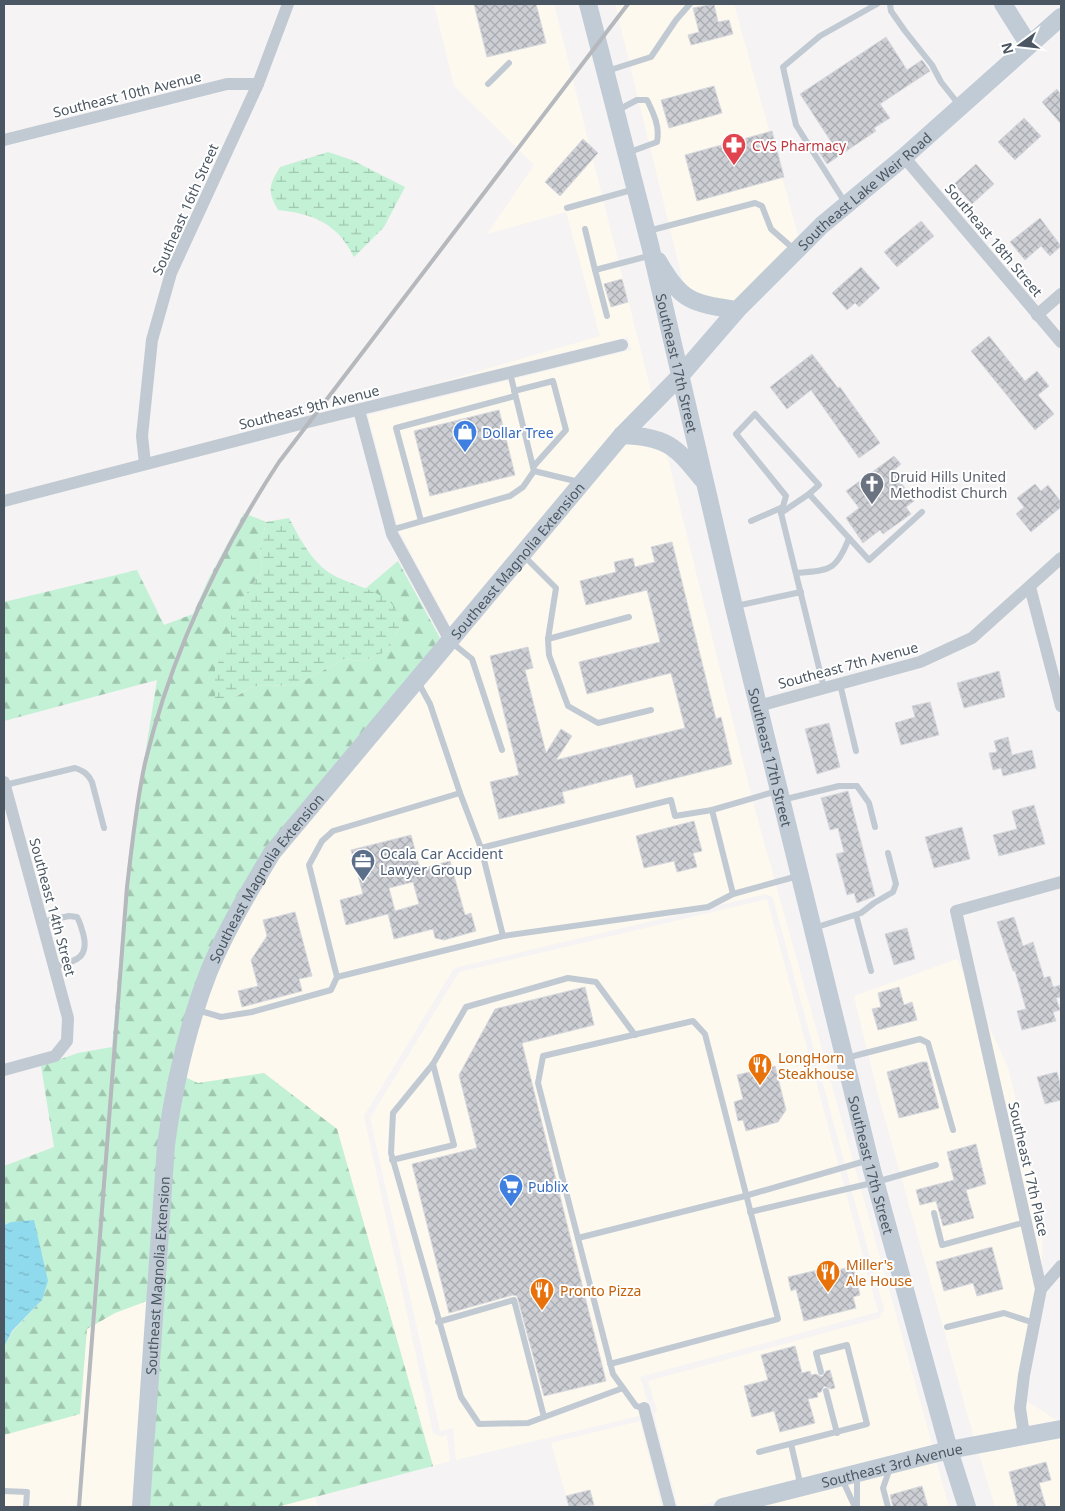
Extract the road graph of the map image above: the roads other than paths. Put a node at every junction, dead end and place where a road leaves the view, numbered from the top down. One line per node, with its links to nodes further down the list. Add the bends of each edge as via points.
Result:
1 (288, 4): 11 (street, Southeast 16th Street)
2 (588, 4): 10 (main road, Southeast 17th Street)
3 (690, 4): 10 (lane, via 651,56)
4 (877, 4): 19 (lane, via 820,36 783,67 796,126)
5 (890, 4): 13 (lane, via 891,11)
6 (1003, 4): 8 (main road)
7 (1061, 17): 8 (main road, Southeast Lake Weir Road)
8 (1029, 45): 13 (main road, Southeast Lake Weir Road)
9 (509, 64): 12 (lane)
10 (605, 72): 14 (main road, Southeast 17th Street)
11 (258, 84): 15 (street, Southeast 10th Avenue, via 227,84); 36 (street, Southeast 16th Street, via 171,272 152,340 142,436)
12 (488, 84)
13 (961, 107): 17 (main road, Southeast Lake Weir Road)
14 (616, 111): 16 (main road, Southeast 17th Street); 16 (lane, via 636,100 647,100 655,117 657,142)
15 (4, 140)
16 (626, 153): 18 (main road, Southeast 17th Street)
17 (904, 157): 19 (main road, Southeast Lake Weir Road); 27 (street, Southeast 18th Street)
18 (635, 189): 20 (lane); 22 (main road, Southeast 17th Street)
19 (847, 205): 23 (main road, Southeast Lake Weir Road)
20 (567, 208)
21 (585, 229): 24 (lane)
22 (649, 244): 23 (lane, via 755,203 762,206 771,229); 24 (lane); 26 (main road, via 681,295 695,303); 32 (main road, Southeast 17th Street)
23 (796, 251): 26 (main road, Southeast Lake Weir Road)
24 (595, 270): 28 (lane)
25 (1061, 294): 27 (street)
26 (736, 310): 32 (main road, Southeast Lake Weir Road)
27 (1037, 315): 29 (street, Southeast 18th Street)
28 (607, 316)
29 (1061, 342)
30 (622, 345): 31 (street, Southeast 9th Avenue)
31 (510, 373): 33 (lane); 34 (street, Southeast 9th Avenue)
32 (680, 376): 35 (main road, Southeast Magnolia Extension); 39 (main road, Southeast 17th Street)
33 (515, 393): 37 (lane); 37 (lane, via 553,380 566,430); 44 (lane, via 396,428)
34 (359, 410): 36 (street, Southeast 9th Avenue); 46 (street)
35 (622, 435): 38 (main road, Southeast Magnolia Extension); 39 (main road, via 647,436 668,444 683,455)
36 (145, 464): 41 (street, Southeast 9th Avenue)
37 (533, 469): 38 (lane); 44 (lane, via 523,487 510,496)
38 (583, 482): 48 (main road, Southeast Magnolia Extension)
39 (706, 485): 53 (main road, Southeast 17th Street)
40 (809, 494): 42 (lane); 42 (lane, via 819,485 755,414 736,434 786,496); 47 (lane)
41 (4, 501)
42 (782, 510): 45 (lane); 50 (lane)
43 (922, 512): 47 (lane, via 869,560)
44 (421, 521): 46 (lane)
45 (751, 521)
46 (391, 530): 56 (street)
47 (849, 538): 50 (lane, via 836,564 817,571)
48 (523, 555): 55 (lane, via 556,588); 56 (main road, Southeast Magnolia Extension)
49 (1061, 558): 51 (street, Southeast 7th Avenue)
50 (796, 573): 52 (lane)
51 (1030, 587): 58 (street, Southeast 7th Avenue, via 972,638 920,662); 61 (street)
52 (801, 592): 53 (lane); 59 (lane)
53 (734, 607): 60 (main road, Southeast 17th Street)
54 (628, 618): 55 (lane)
55 (548, 639): 62 (lane, via 549,655 568,706 598,723)
56 (451, 642): 57 (main road, Southeast Magnolia Extension); 63 (lane, via 472,659)
57 (418, 682): 66 (lane, via 430,704); 83 (main road, Southeast Magnolia Extension, via 272,853 209,970)
58 (840, 684): 59 (street, Southeast 7th Avenue); 64 (lane)
59 (824, 688): 60 (street, Southeast 7th Avenue)
60 (758, 706): 67 (main road, Southeast 17th Street)
61 (1061, 706)
62 (651, 710)
63 (502, 750)
64 (856, 751)
65 (4, 784): 70 (lane, via 75,768 92,782); 77 (street, Southeast 14th Street)
66 (460, 793): 71 (lane); 82 (lane, via 333,831 322,841 308,866)
67 (780, 795): 68 (lane); 69 (lane, via 858,786 869,803); 73 (main road, Southeast 17th Street)
68 (712, 810): 71 (lane, via 675,816 671,800); 75 (lane)
69 (875, 827)
70 (104, 828)
71 (481, 848): 79 (lane)
72 (888, 853): 76 (lane, via 896,884 893,892)
73 (800, 876): 75 (lane); 78 (main road, Southeast 17th Street)
74 (1061, 882): 96 (street, Southeast 17th Place, via 956,910)
75 (733, 894): 79 (lane, via 708,907)
76 (856, 915): 78 (lane); 81 (lane)
77 (42, 922): 80 (street, Southeast 14th Street); 80 (lane, via 77,917 85,941 81,957)
78 (813, 929): 85 (main road, Southeast 17th Street)
79 (503, 936): 82 (lane)
80 (54, 967): 87 (street, Southeast 14th Street, via 68,1018 67,1041 55,1056)
81 (871, 971)
82 (337, 977): 83 (lane, via 330,990 252,1012 221,1017)
83 (195, 1010): 120 (main road, Southeast Magnolia Extension, via 173,1095 166,1145)
84 (635, 1035): 86 (lane, via 596,982 568,978 466,1007); 93 (lane, via 693,1022 705,1034); 97 (lane, via 543,1056 538,1084)
85 (845, 1058): 88 (lane, via 920,1038 928,1043); 89 (main road, Southeast 17th Street)
86 (433, 1064): 90 (lane, via 393,1114); 90 (lane, via 454,1145)
87 (4, 1070)
88 (953, 1130)
89 (870, 1159): 92 (main road, Southeast 17th Street); 93 (lane)
90 (392, 1160): 100 (lane)
91 (936, 1165): 92 (lane)
92 (876, 1182): 94 (lane); 113 (main road, Southeast 17th Street)
93 (746, 1196): 94 (lane); 97 (lane)
94 (750, 1212): 103 (lane, via 778,1319)
95 (934, 1214): 96 (lane, via 942,1245)
96 (1026, 1222): 99 (street, Southeast 17th Place)
97 (578, 1238): 103 (lane)
98 (1061, 1266): 99 (street)
99 (1041, 1289): 101 (street, Southeast 17th Place)
100 (438, 1322): 108 (lane, via 461,1397 479,1424 528,1423); 108 (lane, via 514,1300)
101 (1034, 1323): 102 (lane, via 1004,1313); 111 (street, Southeast 17th Place, via 1020,1408)
102 (947, 1326)
103 (610, 1364): 105 (lane)
104 (821, 1372): 110 (lane, via 816,1353 847,1345 867,1424)
105 (623, 1388): 107 (lane, via 636,1406); 108 (lane)
106 (826, 1390): 110 (lane)
107 (644, 1408): 121 (street)
108 (544, 1417)
109 (1061, 1429): 111 (main road, Southeast 3rd Avenue)
110 (837, 1433): 112 (lane)
111 (1024, 1436): 113 (main road, Southeast 3rd Avenue)
112 (791, 1444): 114 (lane); 117 (lane)
113 (949, 1450): 115 (main road, Southeast 3rd Avenue); 125 (main road, Southeast 17th Street)
114 (759, 1452)
115 (892, 1465): 116 (main road, Southeast 3rd Avenue); 124 (lane, via 883,1488)
116 (849, 1476): 117 (main road, Southeast 3rd Avenue); 123 (lane); 123 (lane)
117 (802, 1489): 122 (main road, Southeast 3rd Avenue)
118 (4, 1491): 119 (lane, via 27,1492)
119 (26, 1507)
120 (141, 1507)
121 (670, 1507)
122 (723, 1507)
123 (856, 1507)
124 (888, 1507)
125 (967, 1507)

